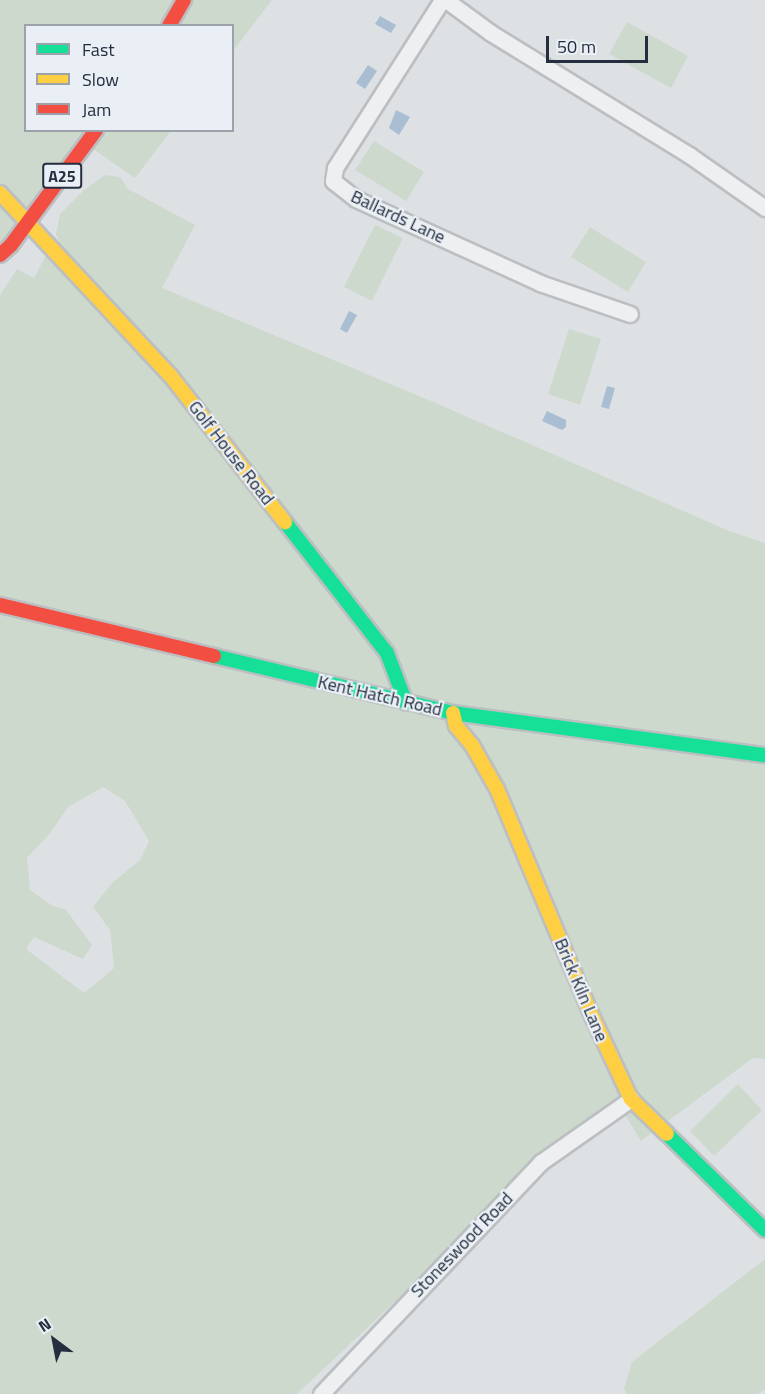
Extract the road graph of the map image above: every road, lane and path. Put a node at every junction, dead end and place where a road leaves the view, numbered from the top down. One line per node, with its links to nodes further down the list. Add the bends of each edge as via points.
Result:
1 (184, 0): 3 (street)
2 (444, 0): 6 (street, Ballards Lane); 11 (street, Ballards Lane, via 335,168 333,181 356,199 540,283)
3 (170, 24)
4 (95, 132): 7 (street, A25)
5 (0, 193): 7 (street, Golf House Road)
6 (765, 208)
7 (28, 222): 8 (street, A25); 13 (street, Golf House Road, via 170,375 387,653)
8 (11, 245): 9 (street); 10 (street, A25)
9 (0, 255)
10 (0, 265)
11 (630, 314)
12 (0, 605): 13 (street, Kent Hatch Road)
13 (406, 703): 14 (street, Kent Hatch Road)
14 (453, 713): 15 (street, Kent Hatch Road); 16 (street, Brick Kiln Lane, via 456,726 472,745 497,789)
15 (765, 755)
16 (631, 1099): 17 (street, Brick Kiln Lane); 18 (street, Stoneswood Road, via 541,1162)
17 (765, 1230)
18 (321, 1394)

